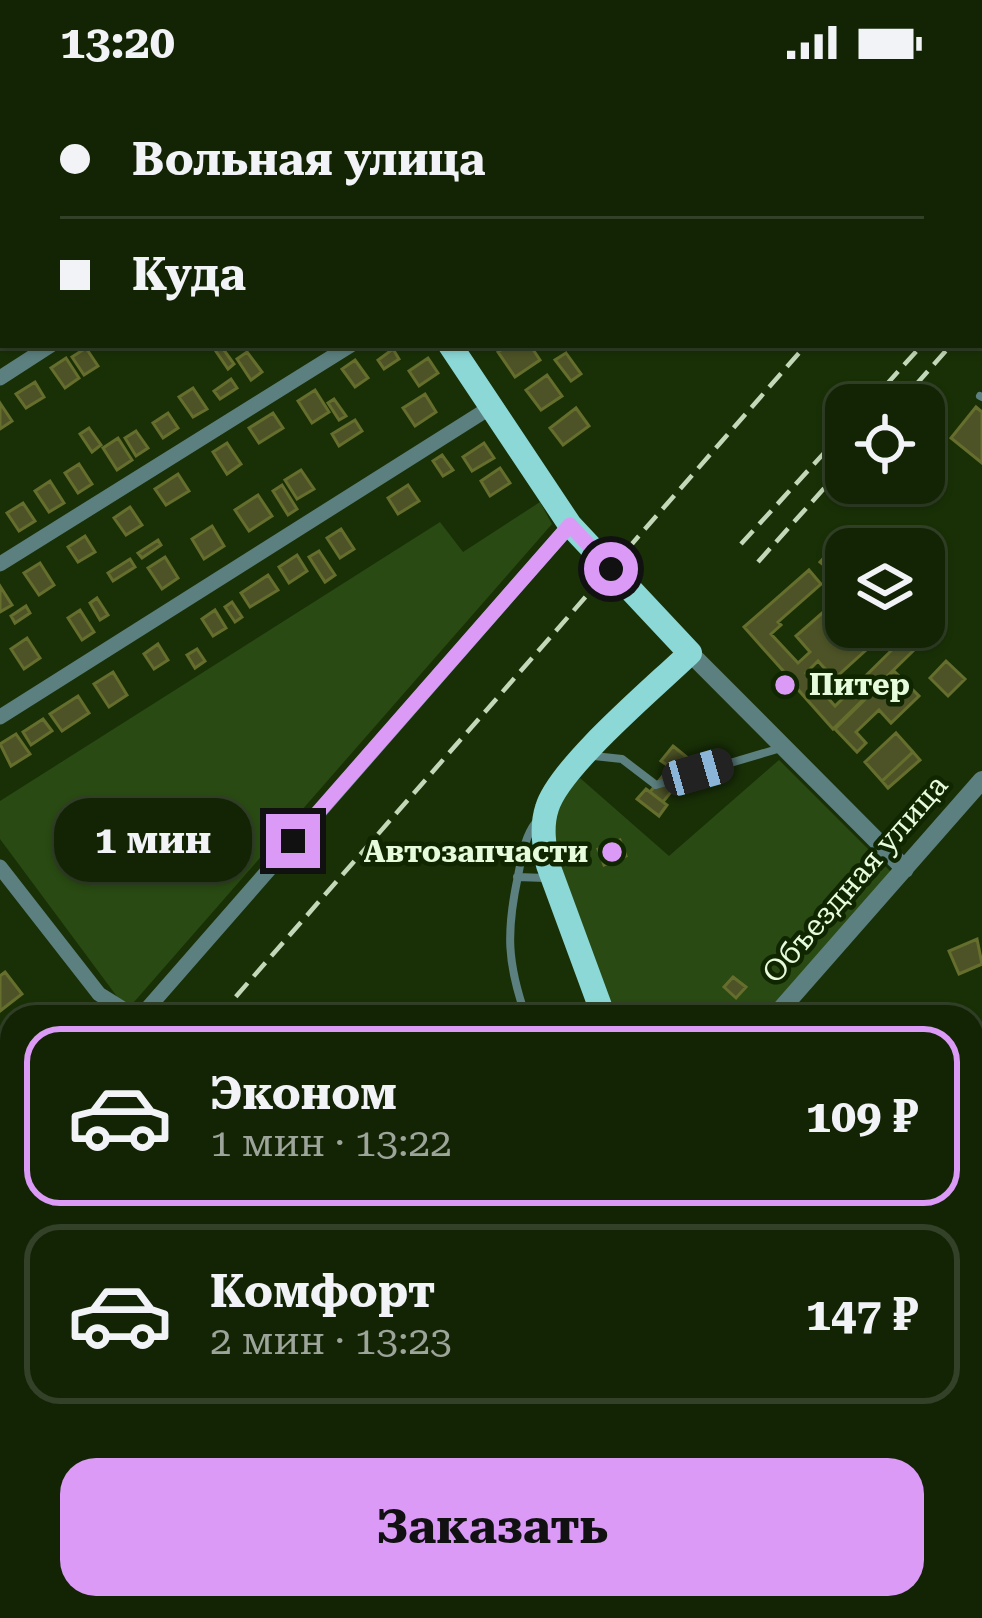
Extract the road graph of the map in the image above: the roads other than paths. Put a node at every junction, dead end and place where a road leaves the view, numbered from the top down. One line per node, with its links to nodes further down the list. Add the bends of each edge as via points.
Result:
1 (46, 348): 4 (street)
2 (346, 348): 7 (street)
3 (452, 348): 5 (main road)
4 (0, 378)
5 (490, 407): 6 (main road); 9 (street)
6 (570, 525): 8 (main road); 19 (street)
7 (0, 564)
8 (689, 653): 10 (street); 11 (main road)
9 (0, 717)
10 (784, 747): 11 (lane, via 656,785 622,759); 15 (street)
11 (587, 754): 13 (main road)
12 (982, 780): 15 (street, Объездная улица)
13 (547, 806): 16 (lane, via 526,835); 17 (main road, via 544,844)
14 (0, 867): 18 (street, via 99,994)
15 (905, 868): 22 (street, Объездная улица)
16 (517, 877): 17 (lane); 20 (lane, via 507,927)
17 (553, 878): 21 (main road)
18 (118, 1005)
19 (149, 1005)
20 (522, 1005)
21 (600, 1005)
22 (785, 1005)

